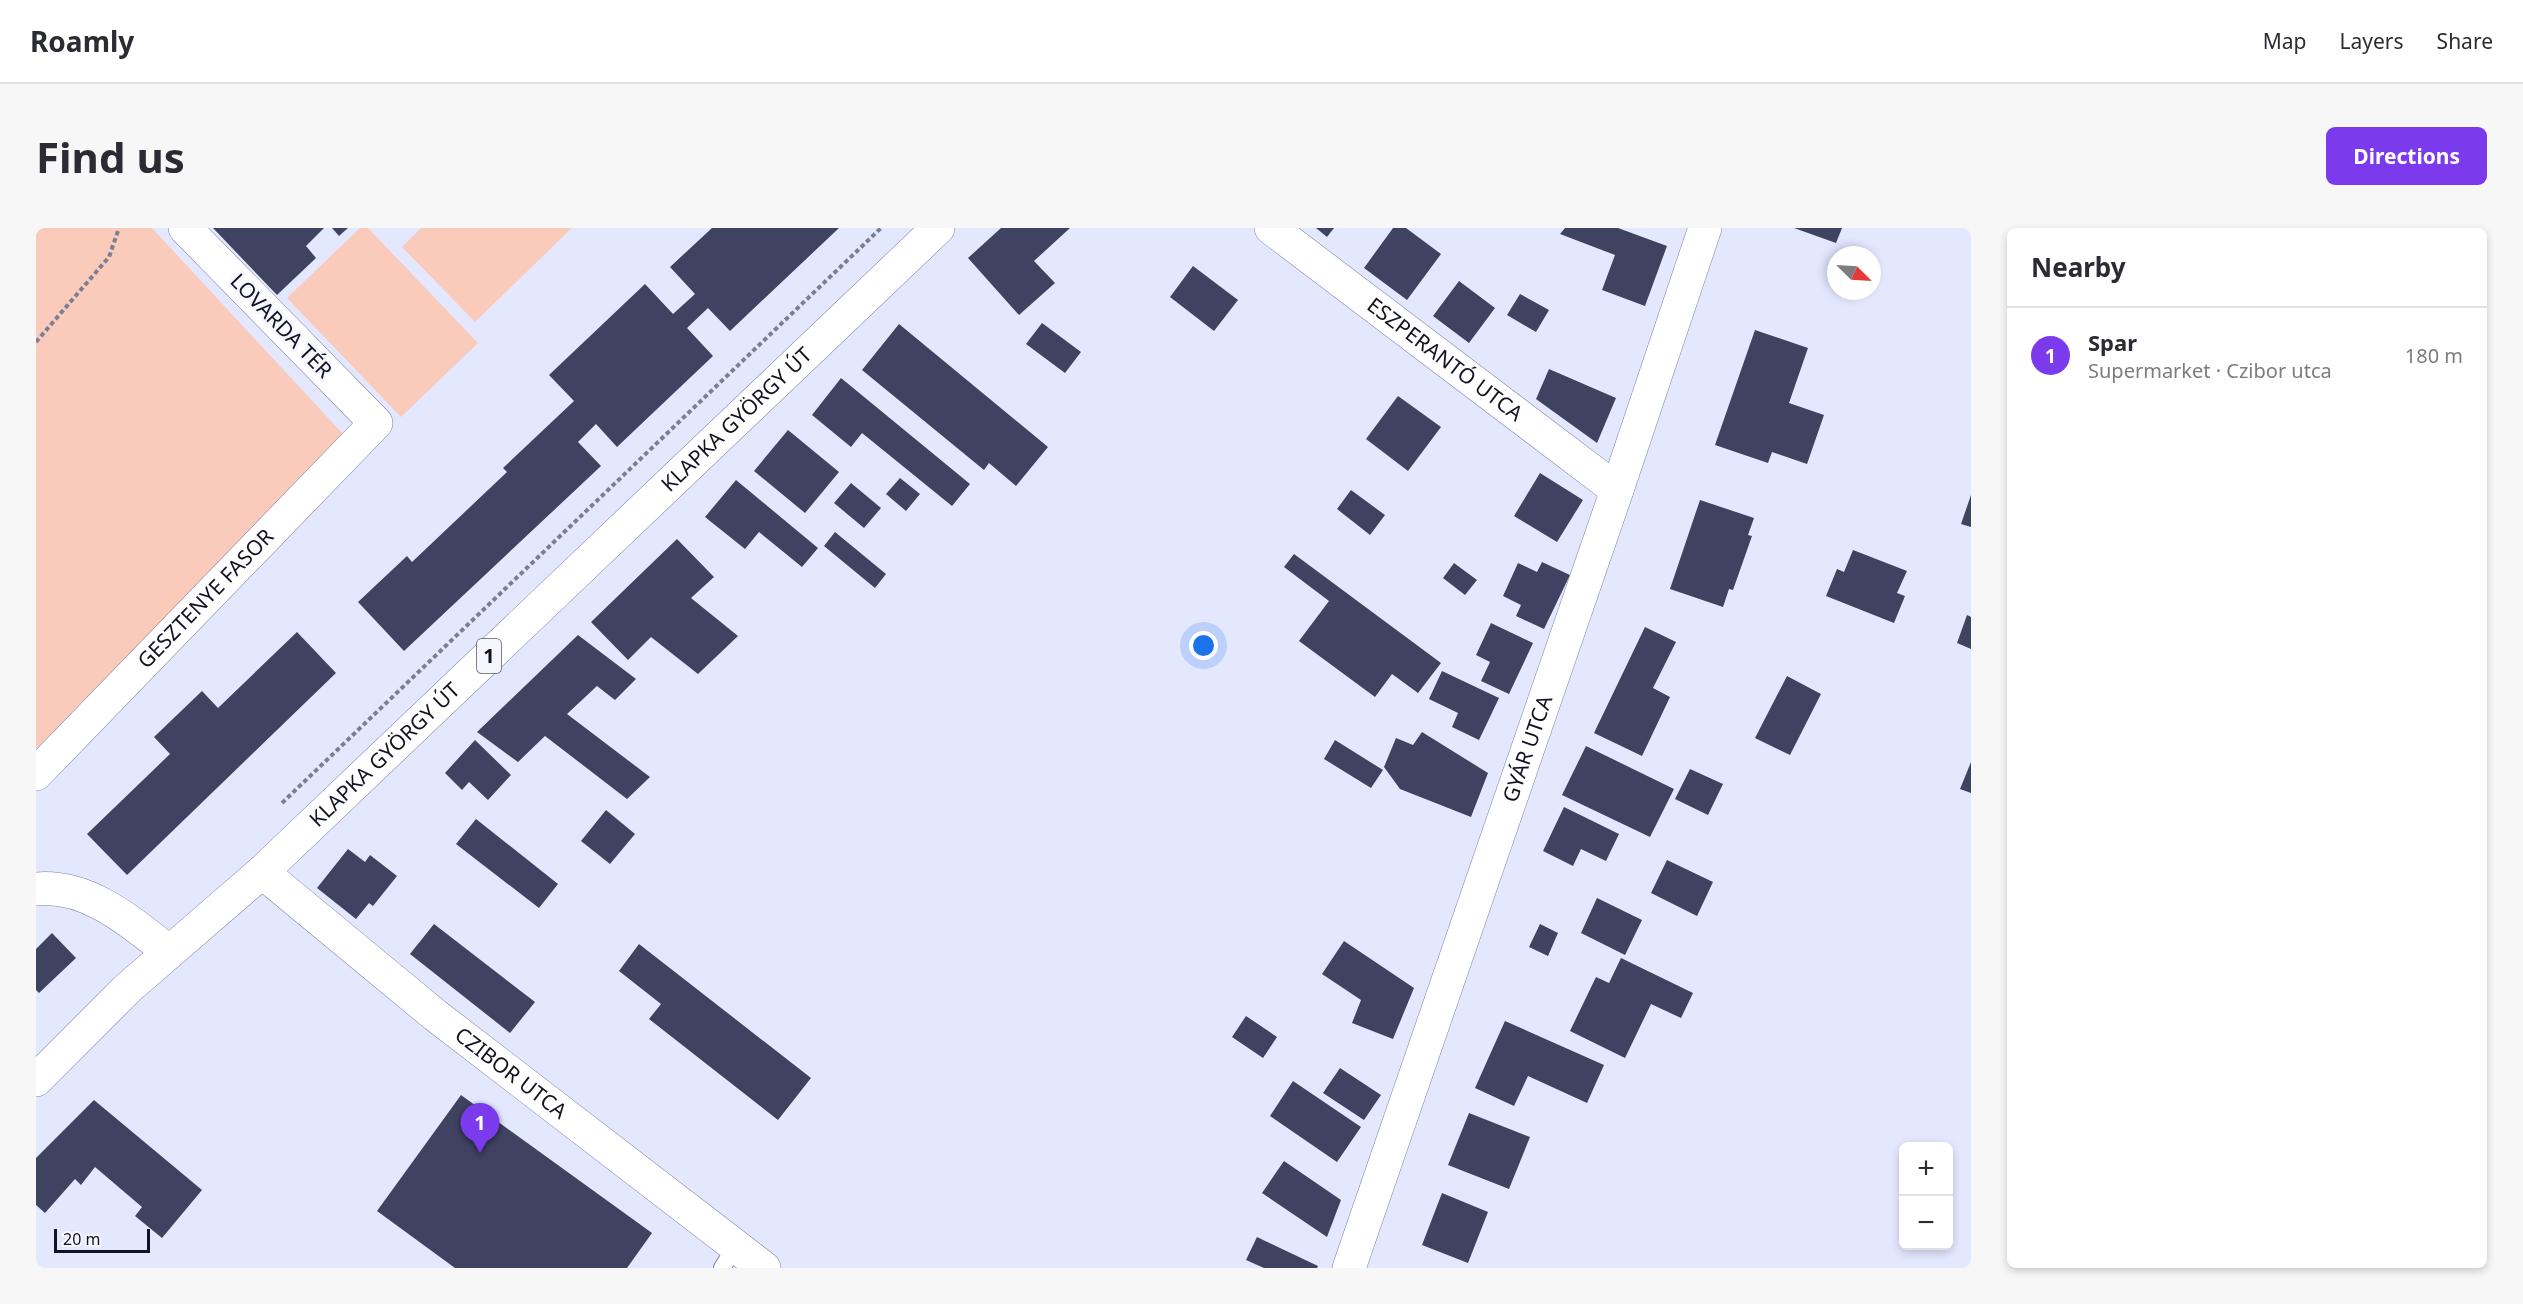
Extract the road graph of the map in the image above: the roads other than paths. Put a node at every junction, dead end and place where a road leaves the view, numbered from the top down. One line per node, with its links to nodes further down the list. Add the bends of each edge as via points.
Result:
1 (185, 228): 5 (street, LOVARDA TÉR)
2 (938, 228): 8 (street, KLAPKA GYÖRGY ÚT / 1)
3 (1271, 228): 6 (street, ESZPERANTÓ UTCA)
4 (1705, 228): 6 (street, GYÁR UTCA)
5 (376, 423): 7 (street, GESZTENYE FASOR)
6 (1617, 490): 14 (street, GYÁR UTCA)
7 (36, 774)
8 (262, 872): 10 (street, KLAPKA GYÖRGY ÚT / 1); 12 (street, CZIBOR UTCA)
9 (36, 889): 10 (street, via 63,889 92,898)
10 (170, 952): 11 (street, KLAPKA GYÖRGY ÚT / 1)
11 (36, 1080)
12 (729, 1258): 13 (street, CZIBOR UTCA)
13 (764, 1268)
14 (1349, 1268)

